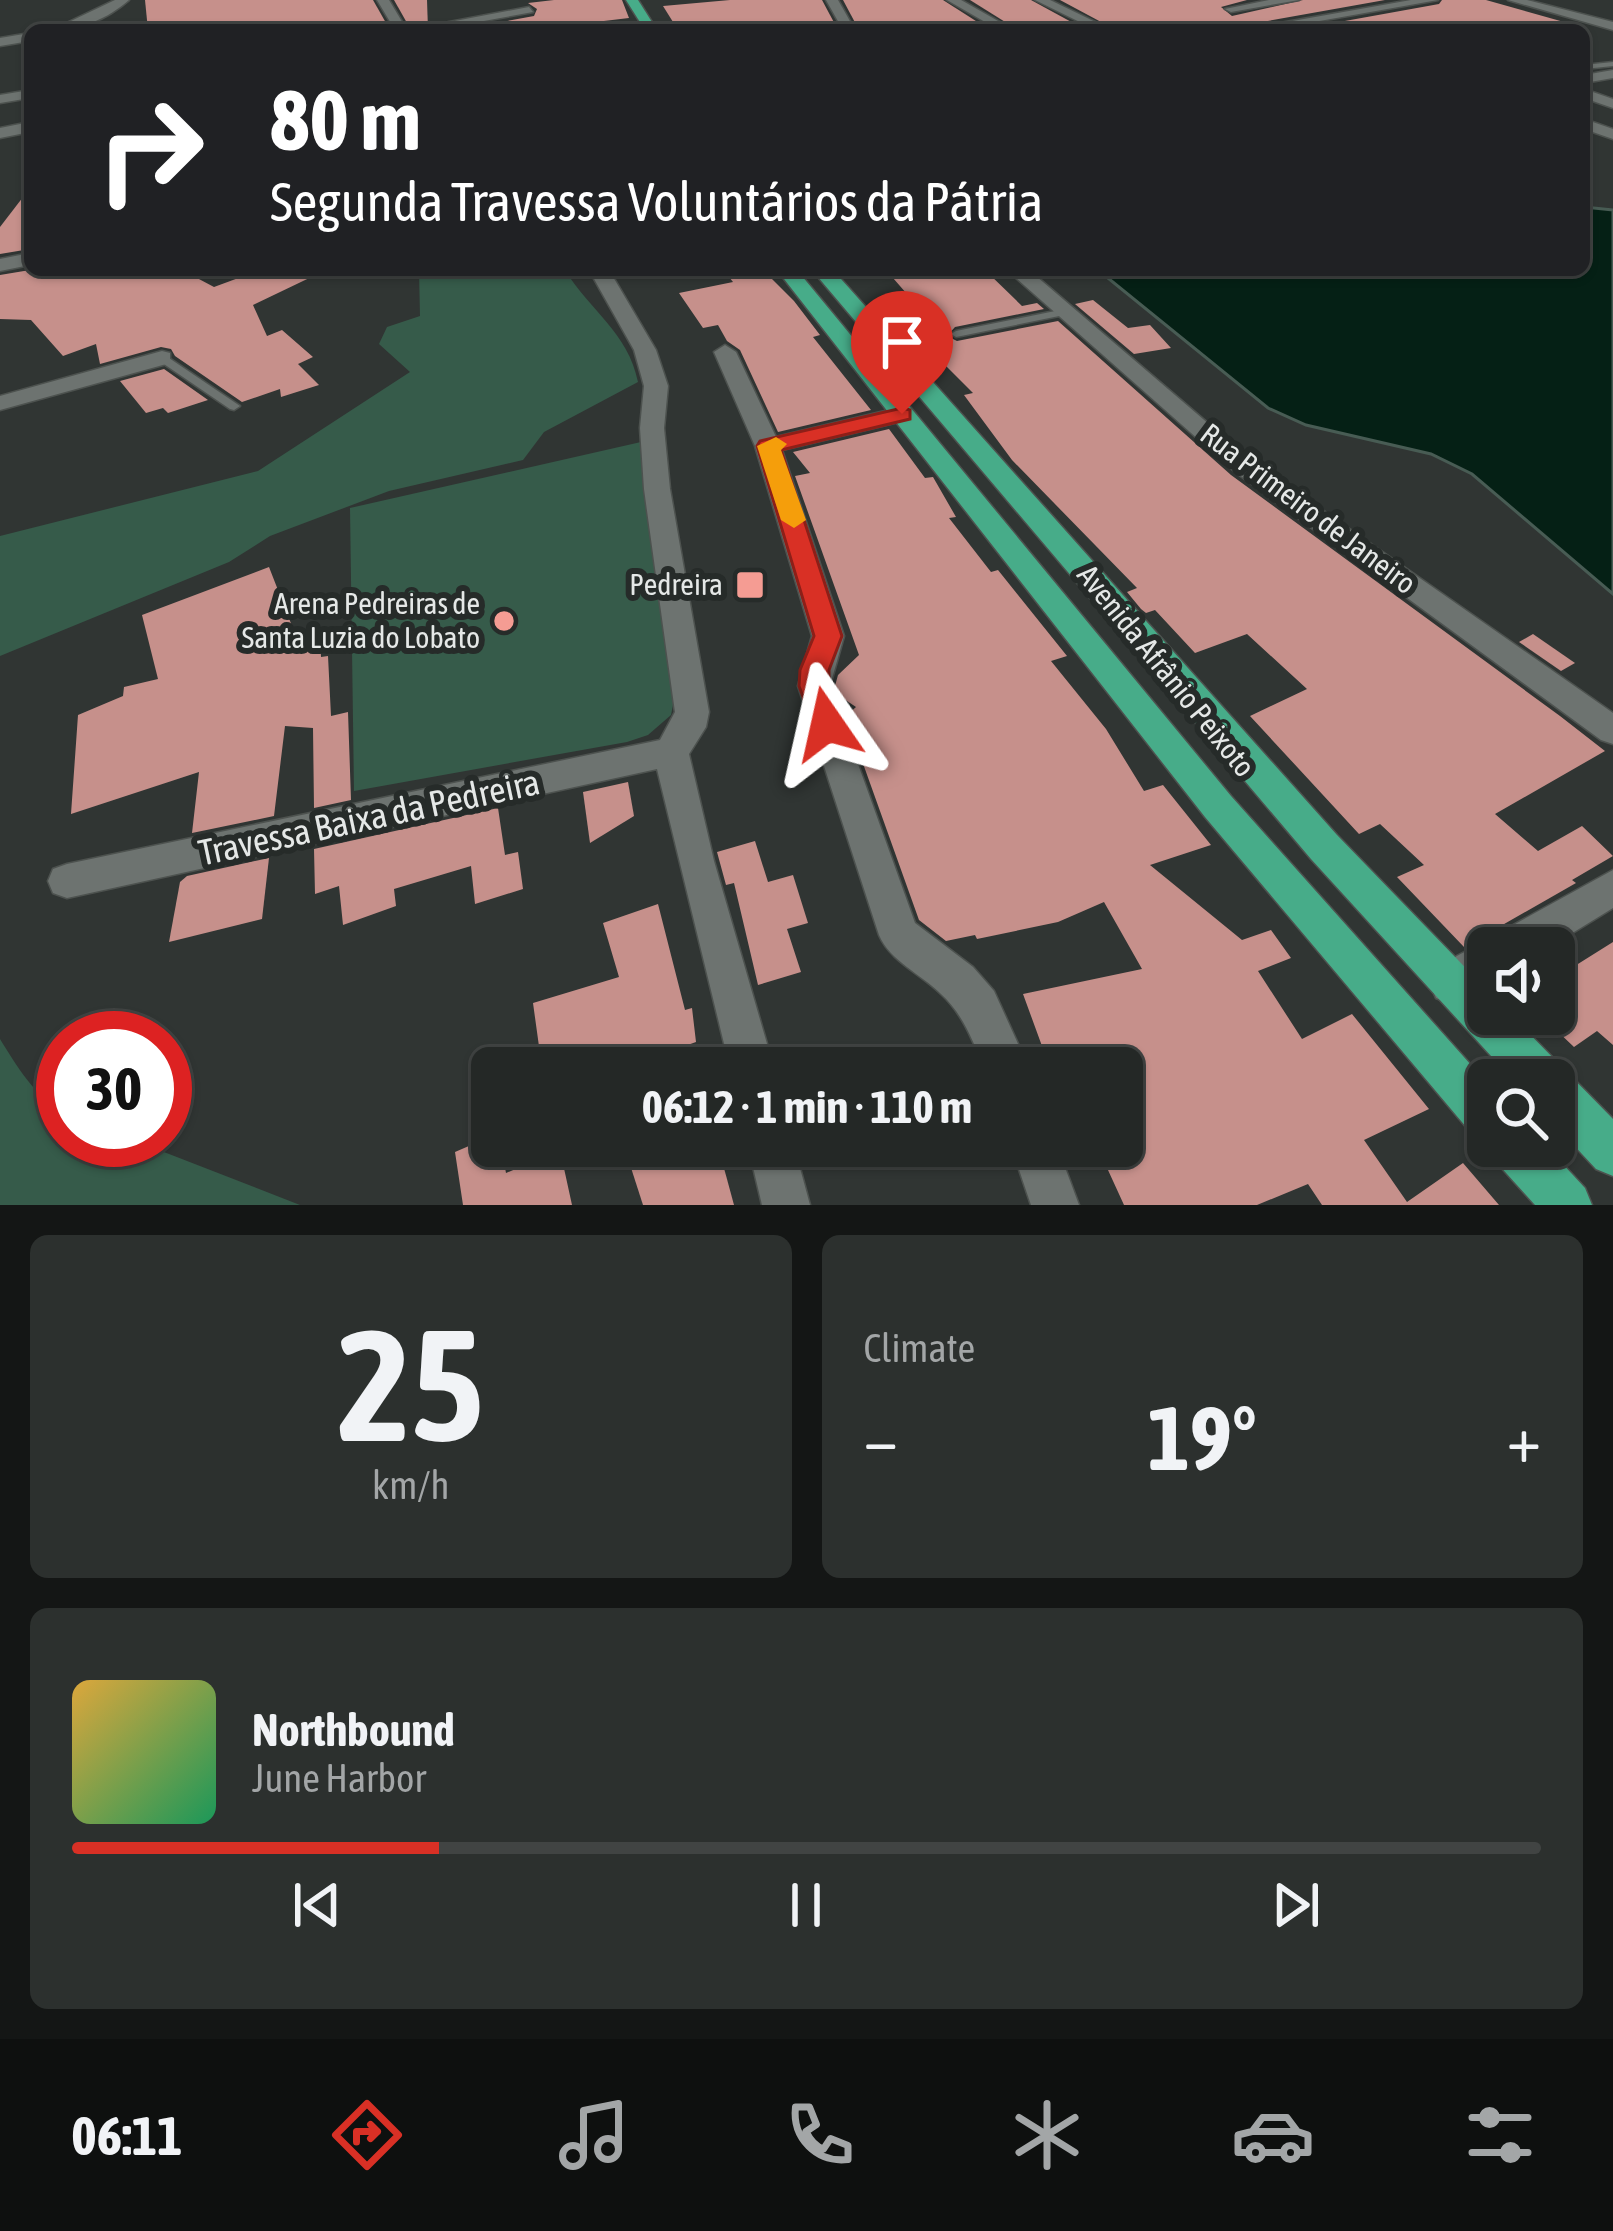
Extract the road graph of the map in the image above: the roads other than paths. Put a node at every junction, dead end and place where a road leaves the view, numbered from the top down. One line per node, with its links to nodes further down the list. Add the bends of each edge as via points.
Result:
1 (123, 0): 13 (street)
2 (516, 0): 10 (street)
3 (953, 0): 15 (street)
4 (1041, 0): 16 (street)
5 (1292, 0): 9 (street)
6 (1432, 0): 18 (street)
7 (1514, 0): 19 (street)
8 (1574, 0): 11 (street)
9 (1267, 2): 17 (street, via 1231,9)
10 (530, 10): 12 (street); 14 (street)
11 (1613, 10)
12 (541, 21)
13 (75, 24)
14 (462, 24)
15 (997, 24)
16 (1091, 24)
17 (1273, 24)
18 (1282, 24)
19 (1613, 26)
20 (602, 276): 33 (street, via 656,386 657,489 692,712)
21 (793, 276): 30 (main road, Avenida Afrânio Peixoto)
22 (827, 276): 38 (main road, Avenida Afrânio Peixoto)
23 (1025, 276): 24 (street, Rua Primeiro de Janeiro)
24 (1070, 310): 25 (lane); 32 (street, Rua Primeiro de Janeiro, via 1243,466)
25 (956, 334)
26 (725, 352): 31 (street)
27 (162, 358): 28 (street); 29 (lane)
28 (0, 403)
29 (234, 406)
30 (902, 414): 31 (street); 42 (main road, Avenida Afrânio Peixoto)
31 (768, 446): 40 (street, via 828,636 814,686 898,934 958,981)
32 (1613, 731)
33 (670, 752): 34 (street, Travessa Baixa da Pedreira); 39 (street)
34 (67, 881)
35 (1613, 887): 36 (street)
36 (1546, 927)
37 (1467, 974): 38 (street)
38 (1451, 984): 41 (main road, Avenida Afrânio Peixoto)
39 (746, 1047)
40 (998, 1047)
41 (1524, 1059)
42 (1467, 1095)
43 (1575, 1113): 44 (main road)
44 (1613, 1153)
45 (776, 1167): 48 (street)
46 (1041, 1167): 49 (street)
47 (1533, 1167): 50 (main road)
48 (786, 1205)
49 (1055, 1205)
50 (1568, 1205)

